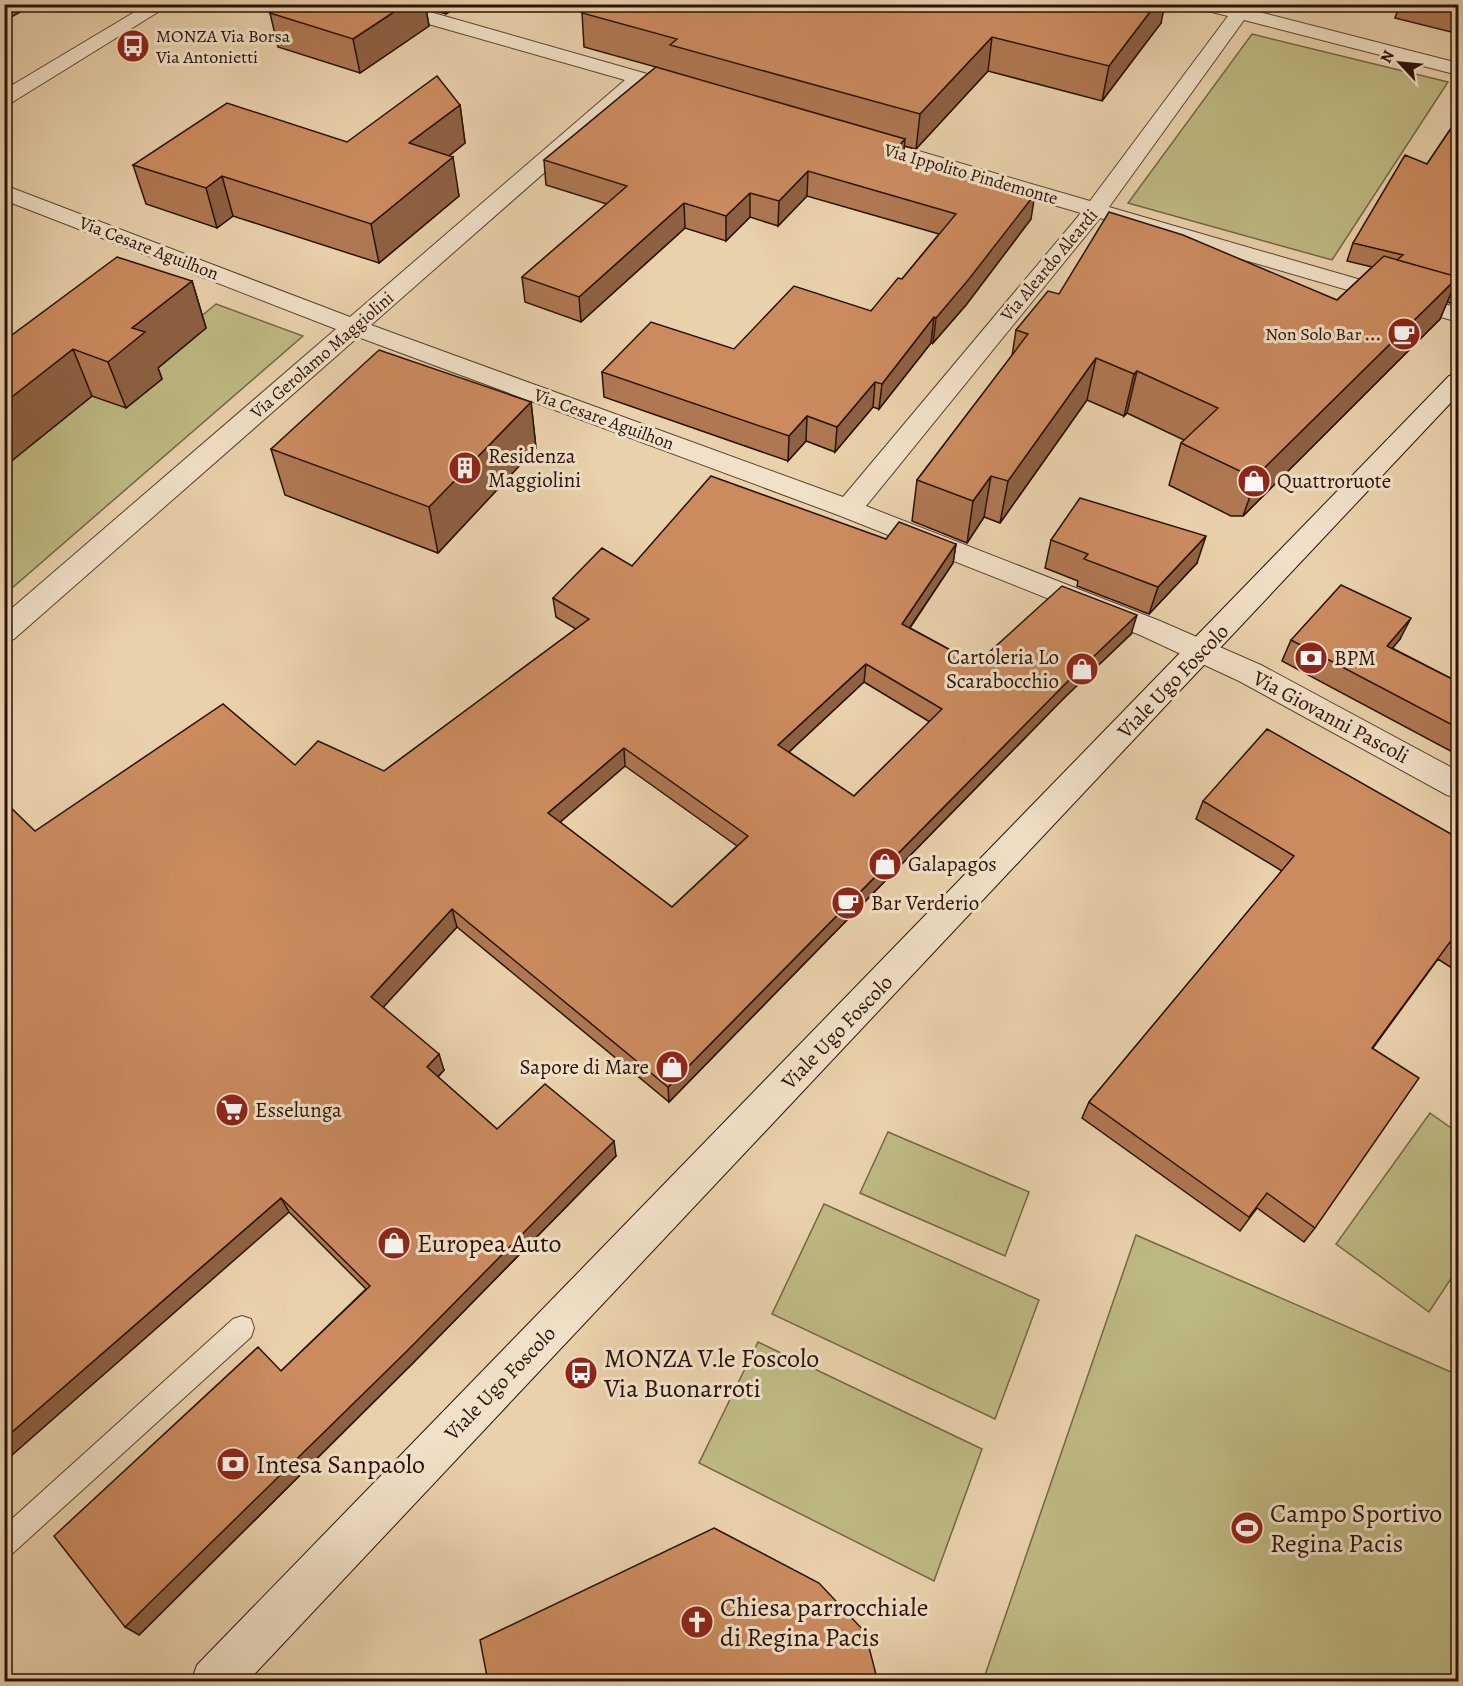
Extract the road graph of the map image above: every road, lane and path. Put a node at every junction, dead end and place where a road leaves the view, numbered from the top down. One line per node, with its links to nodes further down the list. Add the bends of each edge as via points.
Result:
1 (162, 4): 8 (street)
2 (379, 4): 6 (street)
3 (1203, 4): 4 (street)
4 (1239, 14): 5 (street); 11 (street, Via Aleardo Aleardi)
5 (1458, 69)
6 (640, 78): 7 (street); 13 (street, Via Gerolamo Maggiolini)
7 (708, 98)
8 (4, 99)
9 (834, 134): 11 (street, Via Ippolito Pindemonte)
10 (4, 192): 13 (street, Via Cesare Aguilhon)
11 (1095, 210): 12 (street, Via Ippolito Pindemonte); 15 (street, Via Aleardo Aleardi)
12 (1458, 315)
13 (353, 327): 15 (street, Via Cesare Aguilhon); 16 (street, Via Gerolamo Maggiolini)
14 (1458, 381): 17 (street, Viale Ugo Foscolo)
15 (848, 509): 17 (street, Via Cesare Aguilhon)
16 (4, 632)
17 (1202, 651): 18 (street, Via Giovanni Pascoli); 21 (street, Viale Ugo Foscolo)
18 (1458, 786)
19 (242, 1328): 20 (lane)
20 (4, 1544)
21 (214, 1682)

